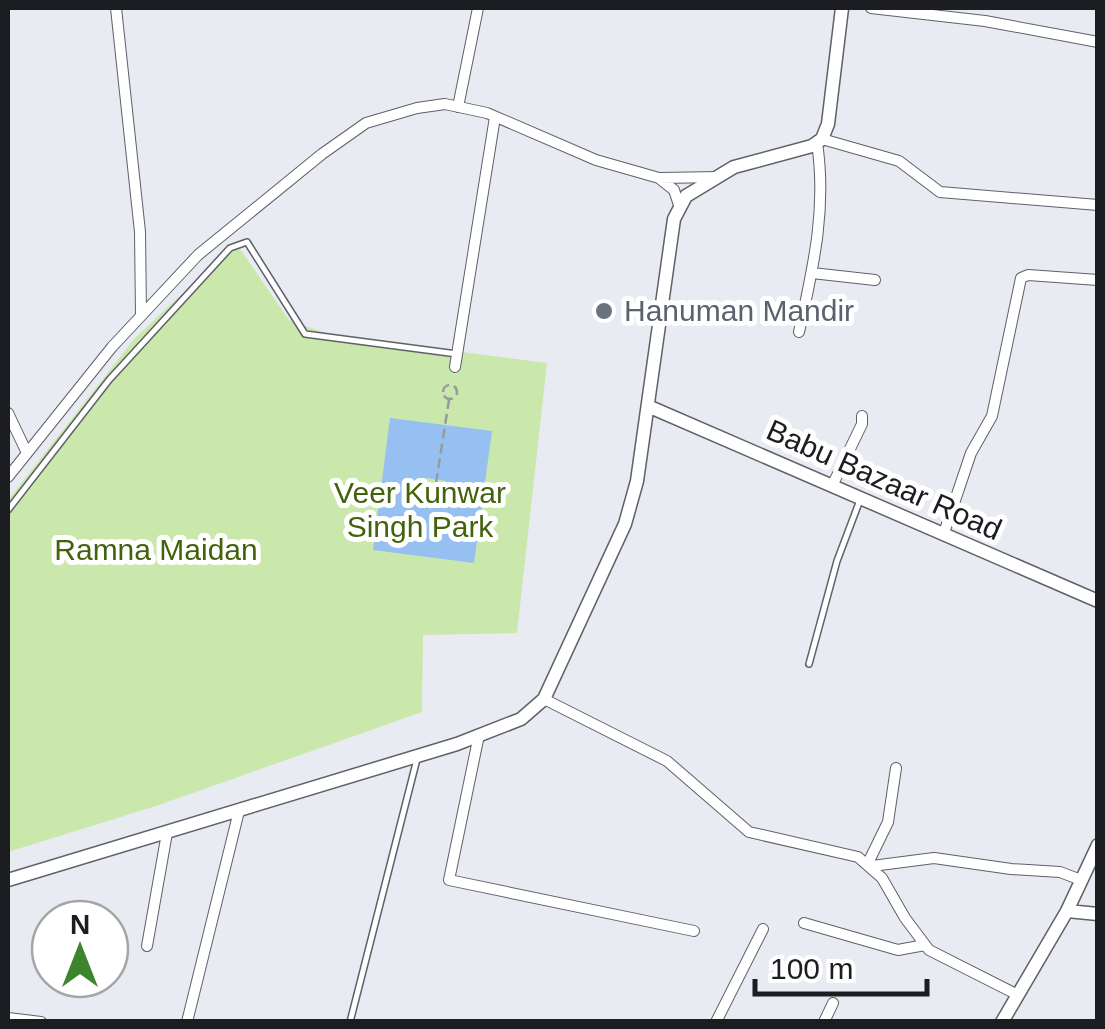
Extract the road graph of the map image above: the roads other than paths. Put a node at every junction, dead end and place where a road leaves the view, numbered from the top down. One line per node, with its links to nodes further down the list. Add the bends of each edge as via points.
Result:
1 (116, 8): 16 (street, via 140,232)
2 (478, 8): 6 (street)
3 (842, 8): 8 (street, via 830,112)
4 (871, 8): 5 (street, via 985,20)
5 (1098, 42)
6 (458, 106): 7 (street); 16 (street, via 417,108 366,123 198,255)
7 (495, 116): 10 (street, via 596,160); 18 (street)
8 (819, 141): 9 (street); 11 (street, via 900,161 940,192); 13 (street, via 822,200)
9 (718, 177): 10 (street); 12 (street, via 686,196)
10 (659, 178): 12 (street, via 674,190)
11 (1098, 205)
12 (680, 208): 20 (street)
13 (812, 274): 14 (street); 17 (street)
14 (875, 280)
15 (1098, 280): 28 (street, via 1021,278 992,416)
16 (141, 316): 23 (street)
17 (799, 332)
18 (457, 354): 19 (street); 27 (lane, via 305,334 248,242 230,248 109,380)
19 (454, 367)
20 (650, 407): 25 (street, Babu Bazaar Road); 31 (street, via 625,524)
21 (8, 413): 23 (street)
22 (862, 416): 25 (street)
23 (27, 453): 24 (street)
24 (8, 478)
25 (833, 484): 26 (street, Babu Bazaar Road)
26 (861, 496): 28 (street, Babu Bazaar Road); 30 (lane)
27 (8, 510)
28 (944, 533): 29 (street, Babu Bazaar Road)
29 (1098, 601)
30 (809, 664)
31 (544, 699): 32 (street, via 521,719); 38 (street, via 667,761 749,832 835,849)
32 (480, 735): 33 (street); 45 (street, via 449,880)
33 (418, 756): 35 (street); 53 (lane)
34 (896, 768): 38 (street, via 888,822)
35 (238, 811): 36 (street); 52 (street)
36 (167, 832): 39 (street); 46 (street)
37 (1098, 845): 40 (street)
38 (870, 864): 40 (street, via 934,858); 47 (street)
39 (8, 880)
40 (1081, 880): 41 (street)
41 (1066, 911): 42 (street); 48 (street)
42 (1098, 914)
43 (804, 923): 47 (street, via 898,950)
44 (763, 929): 54 (street)
45 (694, 931)
46 (147, 946)
47 (925, 946): 48 (street)
48 (1018, 995): 56 (street)
49 (833, 1003): 55 (street)
50 (8, 1018): 51 (street)
51 (41, 1022)
52 (186, 1022)
53 (350, 1022)
54 (716, 1022)
55 (824, 1022)
56 (1002, 1022)

